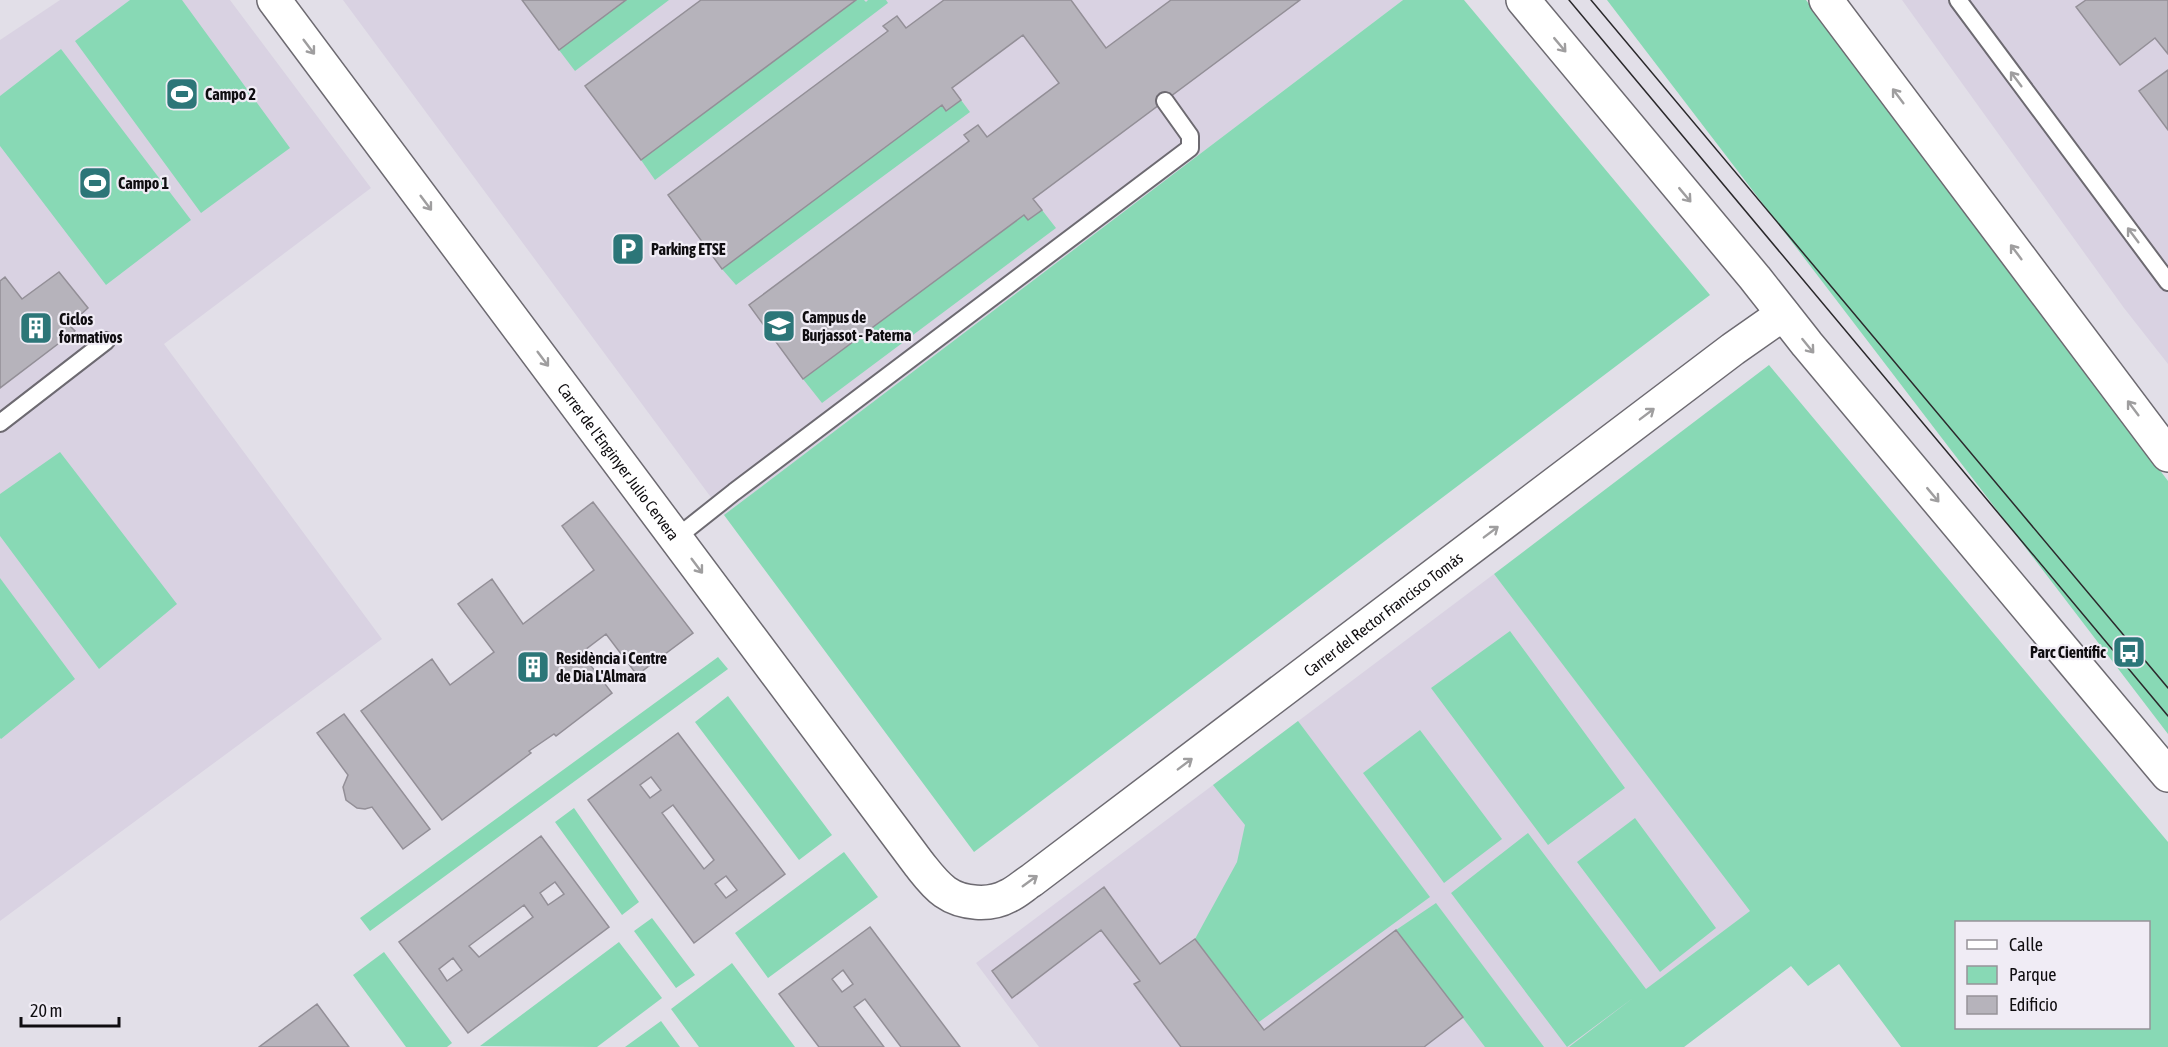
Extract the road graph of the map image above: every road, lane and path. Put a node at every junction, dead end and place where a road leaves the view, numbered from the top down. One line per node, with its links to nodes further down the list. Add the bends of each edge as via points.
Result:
1 (274, 0): 11 (street, Carrer de l'Enginyer Julio Cervera, one-way to 11)
2 (1523, 0): 7 (street, one-way to 7)
3 (1826, 0): 10 (street, one-way to 3)
4 (1958, 0): 6 (lane, one-way to 4)
5 (1165, 101): 11 (lane, via 1190,136 1190,148)
6 (2168, 282)
7 (1783, 314): 12 (street, one-way to 12); 13 (street, Carrer del Rector Francisco Tomás, one-way to 7, via 1007,897 1032,880)
8 (106, 341): 9 (lane)
9 (0, 423)
10 (2168, 455)
11 (676, 538): 13 (street, Carrer de l'Enginyer Julio Cervera, one-way to 13, via 935,884 947,894)
12 (2168, 775)
13 (977, 902)

